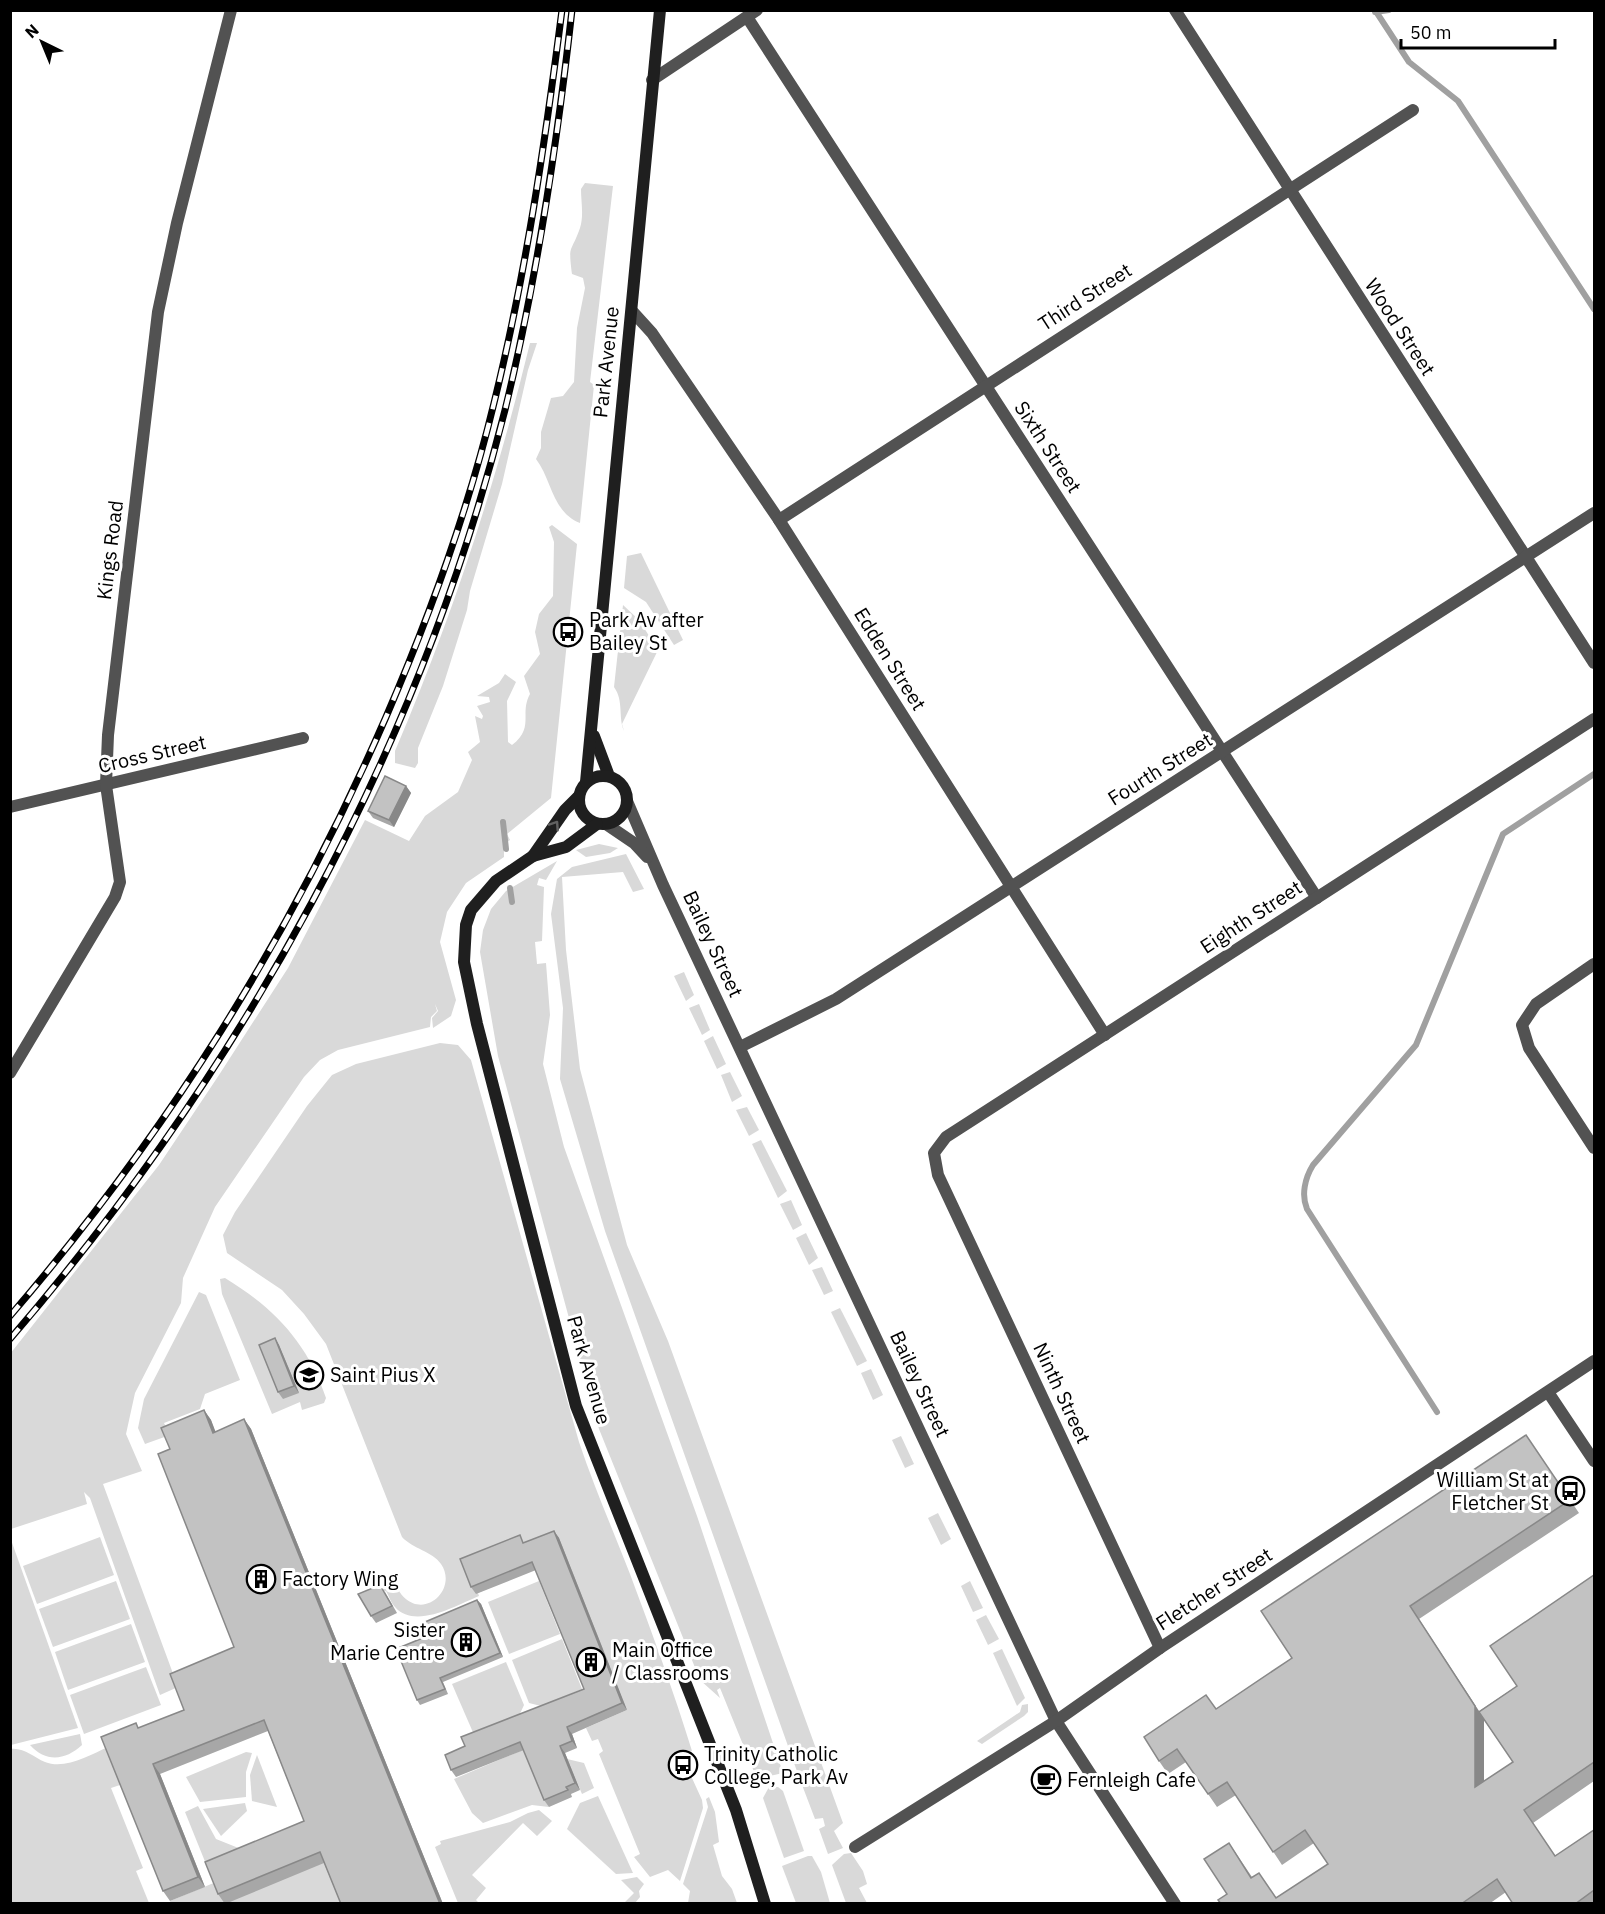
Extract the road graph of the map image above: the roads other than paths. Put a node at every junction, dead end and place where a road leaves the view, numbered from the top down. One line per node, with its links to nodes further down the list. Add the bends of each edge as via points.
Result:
1 (231, 10): 20 (street, Kings Road, via 158,312 108,735)
2 (660, 10): 5 (main road, Park Avenue)
3 (1175, 10): 7 (street, Wood Street)
4 (752, 14): 5 (street); 9 (street, Sixth Street)
5 (652, 80): 8 (main road, Park Avenue)
6 (1413, 110): 7 (street, Third Street)
7 (1288, 190): 9 (street, Third Street); 12 (street, Wood Street)
8 (632, 311): 11 (street, Edden Street, via 652,333); 14 (main road, Park Avenue)
9 (985, 385): 11 (street, Third Street); 17 (street, Sixth Street)
10 (1594, 513): 12 (street, Fourth Street)
11 (779, 520): 27 (street, Edden Street)
12 (1526, 557): 13 (street, Wood Street); 17 (street, Fourth Street)
13 (1594, 663)
14 (591, 718): 18 (main road, Park Avenue); 19 (main road, Park Avenue)
15 (1594, 719): 28 (street, Eighth Street)
16 (303, 738): 20 (street, Cross Street)
17 (1223, 753): 27 (street, Fourth Street); 28 (street, Sixth Street)
18 (609, 777): 19 (main road); 22 (main road, via 623,786)
19 (586, 782): 21 (main road)
20 (106, 785): 23 (street, Cross Street); 32 (street, Kings Road, via 118,890)
21 (579, 796): 24 (main road, via 583,814); 25 (main road, Park Avenue, one-way to 21)
22 (627, 801): 24 (main road, via 618,819); 26 (street, Bailey Street)
23 (10, 807)
24 (602, 824): 25 (main road, Park Avenue, via 566,847); 26 (street, Bailey Street, via 634,843)
25 (533, 856): 41 (main road, Park Avenue, via 489,886 468,920 464,962 477,1024 576,1406 736,1810)
26 (655, 867): 31 (street, Bailey Street)
27 (1012, 887): 30 (street, Edden Street); 31 (street, Fourth Street, via 836,999)
28 (1317, 897): 30 (street, Eighth Street)
29 (1594, 964): 33 (street, via 1536,1004 1522,1025 1529,1048)
30 (1106, 1035): 34 (street, Eighth Street, via 946,1137)
31 (740, 1047): 39 (street, Bailey Street)
32 (10, 1073)
33 (1594, 1148)
34 (934, 1152): 38 (street, Ninth Street, via 938,1175)
35 (1594, 1361): 36 (street, Fletcher Street)
36 (1548, 1392): 37 (street); 38 (street, Fletcher Street)
37 (1594, 1461)
38 (1160, 1648): 39 (street, Fletcher Street)
39 (1056, 1721): 40 (street, Fletcher Street); 42 (street, Bailey Street)
40 (855, 1847)
41 (765, 1904)
42 (1175, 1904)

